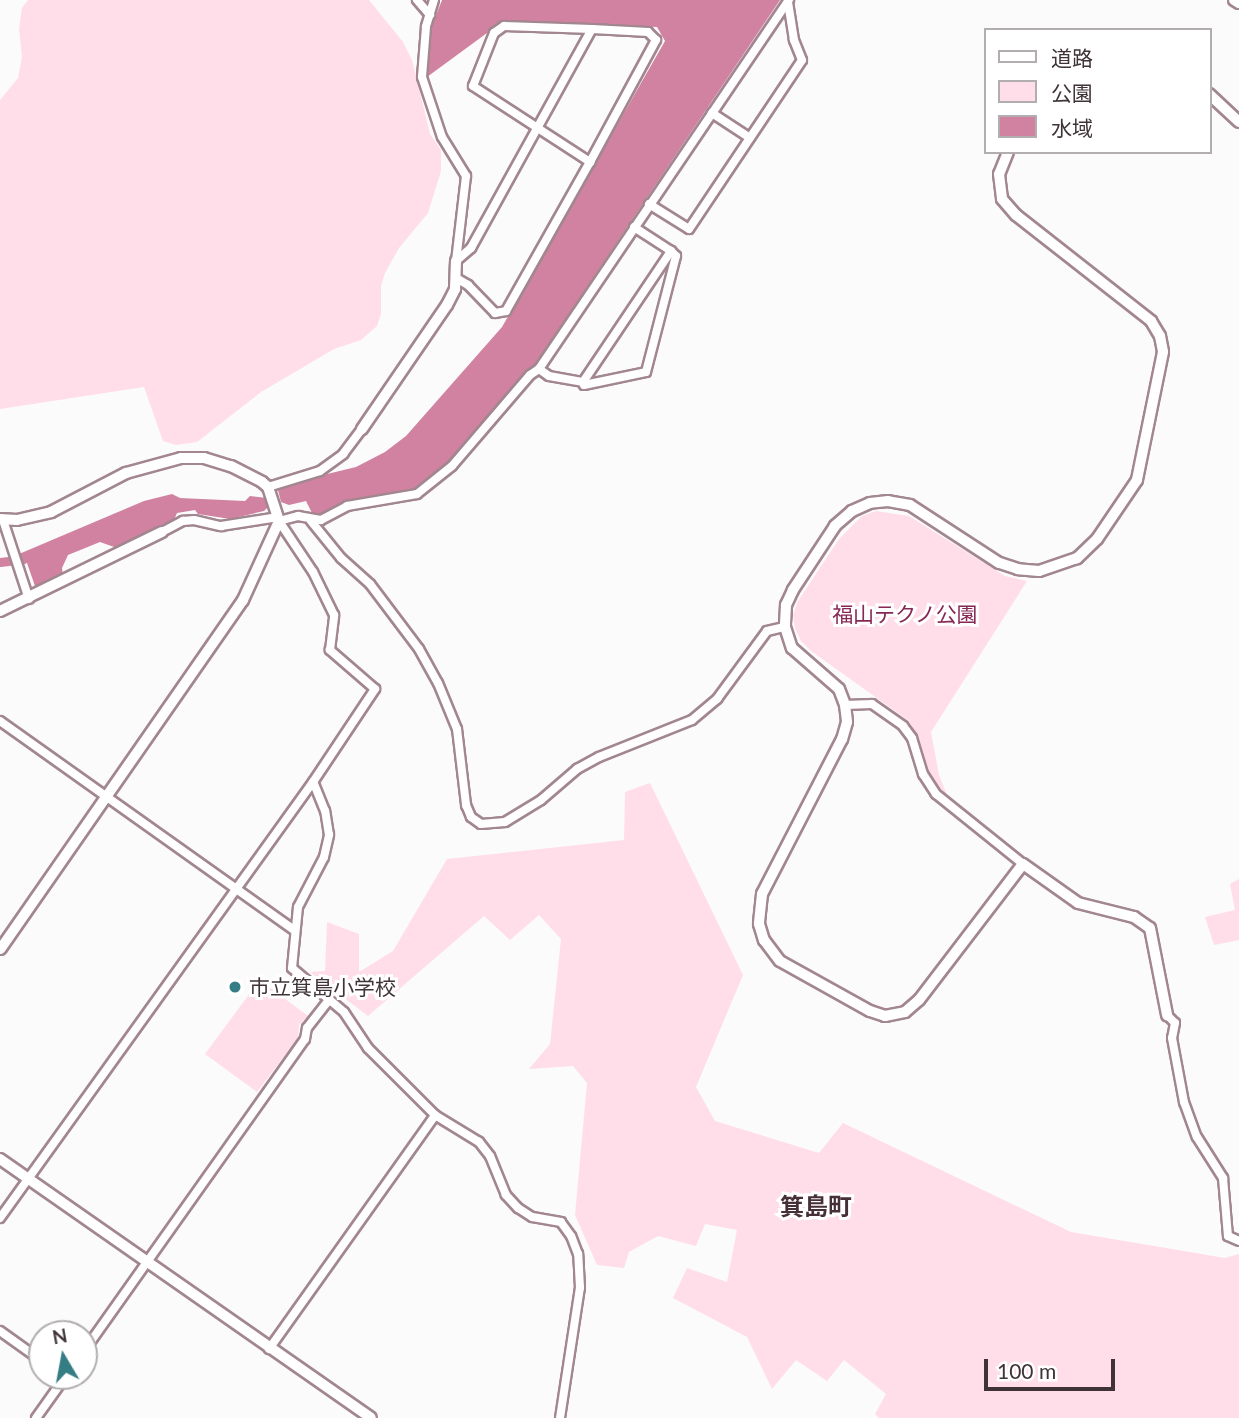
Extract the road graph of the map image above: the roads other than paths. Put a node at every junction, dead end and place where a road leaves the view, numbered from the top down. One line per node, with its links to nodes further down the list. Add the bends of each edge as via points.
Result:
1 (417, 0): 5 (street)
2 (788, 0): 8 (street); 11 (street, via 802,60)
3 (1234, 0): 4 (street)
4 (1239, 3)
5 (433, 7): 17 (street, via 422,77 442,137 466,176)
6 (592, 29): 10 (street); 10 (street, via 504,26 494,33 472,86); 13 (street, via 648,32 656,40)
7 (1211, 96): 9 (street)
8 (712, 113): 11 (street); 14 (street)
9 (1239, 122)
10 (536, 128): 13 (street); 17 (street, via 471,248)
11 (750, 138): 14 (street, via 689,229)
12 (1007, 154): 29 (street, via 999,174 1002,199 1016,215 1151,321 1160,336 1163,352 1137,480 1097,539 1077,558 1039,571 999,563 910,505 870,503 835,526 793,590 786,605)
13 (590, 162): 18 (street, via 506,311 495,313)
14 (649, 204): 15 (street)
15 (634, 227): 16 (street); 19 (street)
16 (671, 251): 20 (street); 20 (street, via 676,256 646,372)
17 (456, 261): 18 (street)
18 (456, 278): 21 (street, via 447,305)
19 (539, 369): 20 (street, via 550,376); 25 (street, via 452,466 423,491 347,506)
20 (583, 382)
21 (362, 429): 22 (street, via 343,454 320,471)
22 (268, 487): 23 (street, via 231,466 204,458 181,458 126,473 51,512); 24 (street)
23 (2, 519): 27 (street)
24 (278, 519): 25 (street, via 298,516); 26 (street, via 221,526 183,521); 32 (street, via 301,550 334,615 330,650 375,689); 33 (street, via 243,600)
25 (311, 521): 29 (street, via 370,584 438,682 457,729 466,806 481,824 505,822 588,763 692,720 718,699 767,631)
26 (162, 532): 27 (street)
27 (29, 599): 28 (street)
28 (0, 611)
29 (785, 627): 30 (street, via 792,648 839,689)
30 (845, 705): 34 (street, via 872,704 903,726 936,794); 34 (street, via 847,723 842,739 762,894 759,924 764,940 780,961 870,1011 885,1016 905,1012)
31 (0, 722): 33 (street)
32 (313, 782): 35 (street); 36 (street, via 329,835 324,857 298,907)
33 (109, 796): 35 (street); 37 (street)
34 (1023, 864): 39 (street, via 1078,904 1134,916 1150,928)
35 (235, 887): 36 (street); 42 (street)
36 (294, 930): 38 (street, via 292,968)
37 (0, 949)
38 (328, 1001): 40 (street, via 344,1012 368,1048); 45 (street)
39 (1167, 1016): 44 (street, via 1175,1023 1172,1038 1184,1102 1197,1137 1223,1178 1228,1236)
40 (435, 1115): 48 (street); 53 (street, via 480,1142 506,1195 518,1208 532,1217 561,1222 571,1236 578,1254 580,1288)
41 (0, 1159): 42 (street)
42 (28, 1178): 43 (street); 45 (street)
43 (0, 1218)
44 (1239, 1241)
45 (147, 1262): 47 (street); 48 (street)
46 (0, 1331): 49 (street)
47 (98, 1331)
48 (269, 1349): 52 (street)
49 (28, 1351)
50 (55, 1390): 51 (street)
51 (36, 1418)
52 (370, 1418)
53 (560, 1418)

